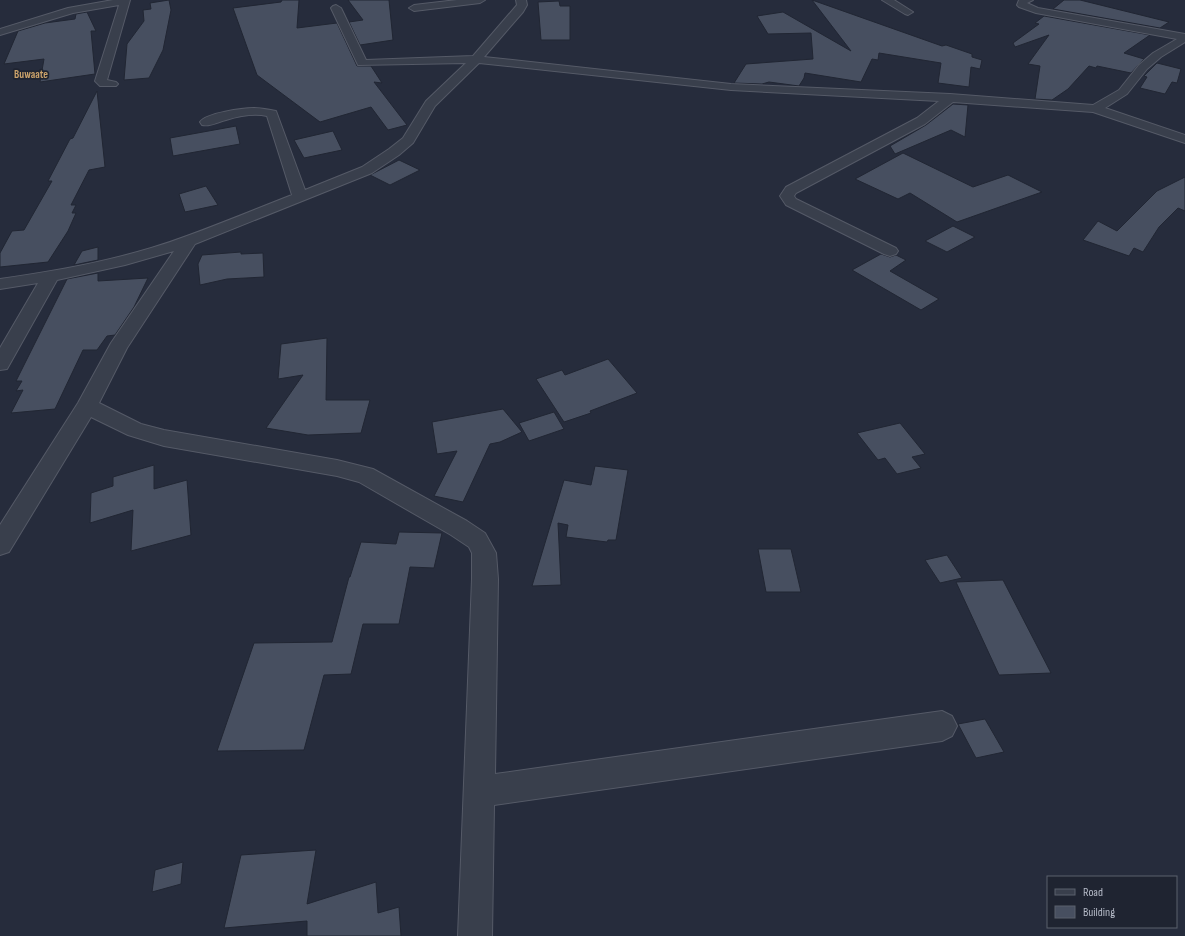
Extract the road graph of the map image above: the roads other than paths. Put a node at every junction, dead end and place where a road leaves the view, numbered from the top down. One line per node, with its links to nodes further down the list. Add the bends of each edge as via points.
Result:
1 (480, 0): 7 (street)
2 (521, 0): 11 (street, via 522,5 518,12)
3 (887, 0): 8 (street)
4 (1028, 0): 10 (street, via 1022,2 1022,5)
5 (125, 1): 9 (street, via 71,10); 12 (street, via 101,81 104,84)
6 (336, 8): 11 (street, via 362,63)
7 (414, 8)
8 (908, 12)
9 (0, 32)
10 (1184, 40): 14 (street, via 1157,54 1123,92)
11 (476, 59): 13 (street, via 731,88); 17 (street, via 430,104 408,140 394,152 367,170)
12 (112, 84)
13 (950, 98): 14 (street); 19 (street, via 921,122 791,190 787,196 791,202)
14 (1095, 109): 16 (street)
15 (206, 122): 17 (street, via 243,112 263,111 272,114)
16 (1185, 139)
17 (300, 196): 18 (street)
18 (189, 241): 20 (street, via 123,260); 23 (street, via 118,346)
19 (890, 251)
20 (51, 276): 21 (street); 22 (street)
21 (0, 284)
22 (0, 364)
23 (87, 406): 24 (street); 26 (street, via 134,430 164,438 365,475 477,540 484,554 485,579)
24 (0, 545)
25 (942, 726): 26 (street)
26 (478, 792): 27 (street)
27 (475, 936)

